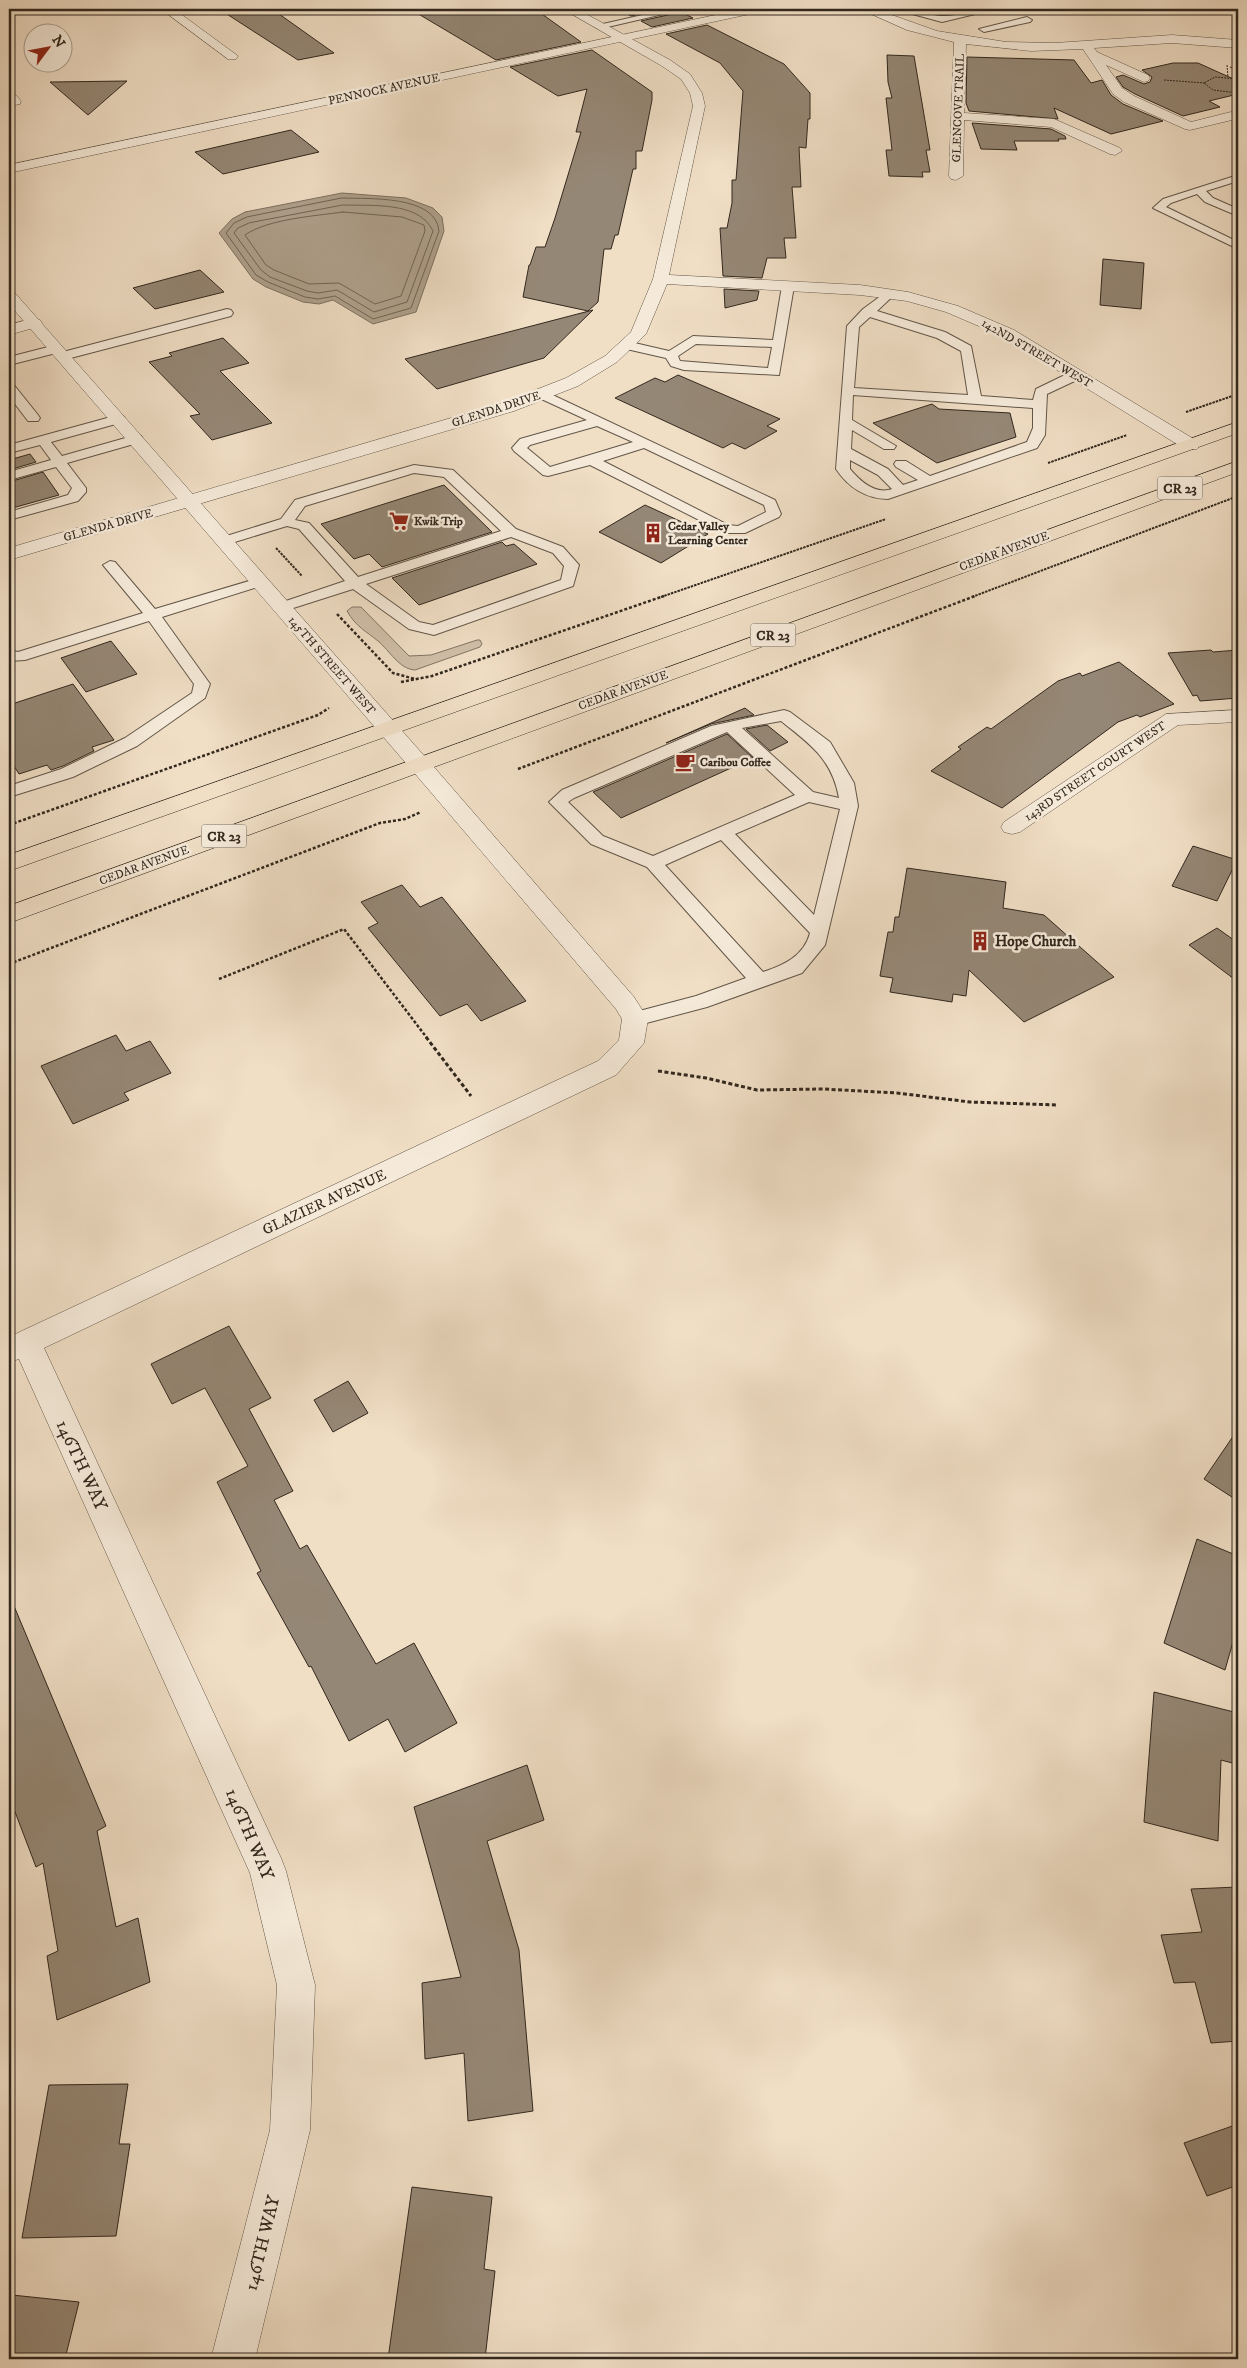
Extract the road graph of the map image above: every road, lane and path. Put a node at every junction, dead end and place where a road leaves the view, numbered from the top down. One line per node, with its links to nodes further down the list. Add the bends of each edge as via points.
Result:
1 (166, 9): 17 (street)
2 (568, 9): 11 (street, GLENDA DRIVE)
3 (681, 9): 11 (lane)
4 (759, 9): 13 (street, PENNOCK AVENUE)
5 (866, 9): 14 (street, via 911,28)
6 (992, 9): 8 (lane, via 942,19)
7 (1124, 9): 9 (path)
8 (908, 10)
9 (1102, 14)
10 (1027, 20): 12 (lane)
11 (599, 26): 13 (street, GLENDA DRIVE)
12 (984, 29)
13 (621, 38): 32 (street, PENNOCK AVENUE); 40 (street, GLENDA DRIVE, via 686,77 696,93 699,106)
14 (960, 40): 16 (street); 29 (street, GLENCOVE TRAIL)
15 (1238, 44): 16 (street, via 1188,39); 18 (street)
16 (1089, 50): 22 (street); 30 (street, via 1117,91 1129,99 1190,126)
17 (232, 56)
18 (1228, 62): 19 (path); 21 (path)
19 (1238, 70)
20 (1165, 77): 26 (path)
21 (1228, 77): 25 (path); 27 (path, via 1209,78)
22 (1144, 78)
23 (1183, 78): 26 (path)
24 (1159, 79): 26 (path)
25 (1238, 79)
26 (1173, 80): 27 (path)
27 (1204, 83): 28 (path, via 1213,90)
28 (1238, 93)
29 (957, 116): 31 (street, via 1054,123); 33 (street, GLENCOVE TRAIL)
30 (1231, 116)
31 (1116, 151)
32 (9, 169)
33 (956, 176)
34 (1238, 178): 35 (lane)
35 (1218, 184): 36 (lane); 37 (lane)
36 (1199, 190): 38 (lane, via 1209,200); 39 (lane, via 1167,201 1159,208)
37 (1238, 190)
38 (1238, 213)
39 (1238, 246)
40 (661, 279): 41 (street, 142ND STREET WEST); 49 (street, GLENDA DRIVE, via 638,334)
41 (788, 286): 42 (street, 142ND STREET WEST); 48 (lane)
42 (889, 294): 44 (lane); 53 (street, 142ND STREET WEST, via 930,302 990,324)
43 (9, 295): 46 (street, 145TH STREET WEST)
44 (867, 312): 55 (lane, via 853,326); 58 (lane, via 940,335 967,349)
45 (227, 313): 50 (lane)
46 (34, 323): 47 (street); 50 (street, 145TH STREET WEST)
47 (9, 330)
48 (779, 344): 51 (lane, via 693,340); 51 (lane, via 774,372 684,366 675,363)
49 (626, 345): 51 (lane); 56 (street, GLENDA DRIVE, via 611,359 572,382)
50 (60, 353): 52 (lane); 61 (street, 145TH STREET WEST)
51 (671, 355)
52 (9, 361)
53 (1076, 375): 59 (lane, via 1044,389); 64 (street, 142ND STREET WEST)
54 (9, 388): 60 (lane)
55 (847, 391): 58 (lane); 62 (lane)
56 (542, 394): 63 (lane); 79 (street, GLENDA DRIVE, via 508,407)
57 (1238, 394): 64 (path)
58 (975, 400): 59 (lane)
59 (1038, 404): 77 (lane, via 1038,441)
60 (33, 418)
61 (118, 419): 67 (lane); 68 (street, 145TH STREET WEST)
62 (845, 420): 66 (lane); 77 (lane, via 844,451 863,472 886,487 900,491)
63 (599, 421): 69 (lane); 72 (lane, via 525,442 519,448 548,472)
64 (1155, 422): 70 (street, 142ND STREET WEST); 74 (path, via 1132,434)
65 (1238, 427): 70 (highway, CR 23)
66 (864, 433): 66 (lane, via 885,448)
67 (43, 440): 71 (lane); 73 (lane)
68 (136, 440): 73 (lane); 79 (street, 145TH STREET WEST)
69 (645, 443): 72 (lane); 72 (lane, via 770,503 774,514 740,530 725,529)
70 (1191, 444): 96 (highway, CR 23)
71 (9, 449)
72 (592, 460)
73 (60, 461): 76 (lane); 80 (lane, via 80,488 79,492 73,498)
74 (1048, 463)
75 (1236, 470): 97 (highway, CEDAR AVENUE / CR 23)
76 (9, 476)
77 (929, 481): 77 (lane, via 906,463)
78 (1238, 496): 98 (path)
79 (190, 501): 84 (street, 145TH STREET WEST); 85 (street, GLENDA DRIVE)
80 (9, 516)
81 (889, 518): 92 (path, via 432,676)
82 (286, 522): 83 (lane, via 300,503 414,469 448,473); 84 (lane); 88 (lane, via 304,526)
83 (511, 532): 88 (lane); 88 (lane, via 558,550 572,564 568,583 434,630 414,626)
84 (225, 541): 87 (street, 145TH STREET WEST)
85 (9, 554)
86 (110, 564): 90 (lane)
87 (260, 582): 89 (street, 145TH STREET WEST); 90 (lane)
88 (356, 584): 89 (lane)
89 (282, 607): 96 (street, 145TH STREET WEST)
90 (152, 615): 91 (lane, via 19,657); 99 (lane, via 202,684 199,694 131,742 67,772)
91 (9, 654)
92 (401, 682)
93 (329, 708): 103 (path, via 318,715)
94 (1238, 716): 104 (street, 143RD STREET COURT WEST, via 1173,719)
95 (730, 726): 100 (lane); 101 (lane, via 784,715 824,746 845,783); 106 (lane, via 568,794 558,802 596,840)
96 (386, 728): 97 (street, 145TH STREET WEST); 107 (highway, CR 23)
97 (419, 764): 108 (highway, CEDAR AVENUE / CR 23); 113 (street, 145TH STREET WEST, via 620,997)
98 (518, 769)
99 (9, 792)
100 (807, 796): 101 (lane); 105 (lane)
101 (849, 806): 109 (lane)
102 (421, 812): 110 (path, via 407,820 380,822)
103 (9, 825)
104 (1012, 827)
105 (723, 832): 106 (lane); 109 (lane)
106 (653, 862): 112 (lane)
107 (9, 863)
108 (9, 915)
109 (819, 931): 112 (lane, via 816,945 795,968)
110 (9, 964)
111 (219, 979): 115 (path, via 344,929)
112 (760, 981): 113 (lane)
113 (633, 1031): 117 (street, GLAZIER AVENUE, via 607,1068)
114 (658, 1071): 116 (path, via 757,1090 824,1089 970,1102)
115 (471, 1096)
116 (1058, 1105)
117 (17, 1346): 118 (street, 146TH WAY, via 268,1870 296,1985 290,2130)
118 (233, 2359)

